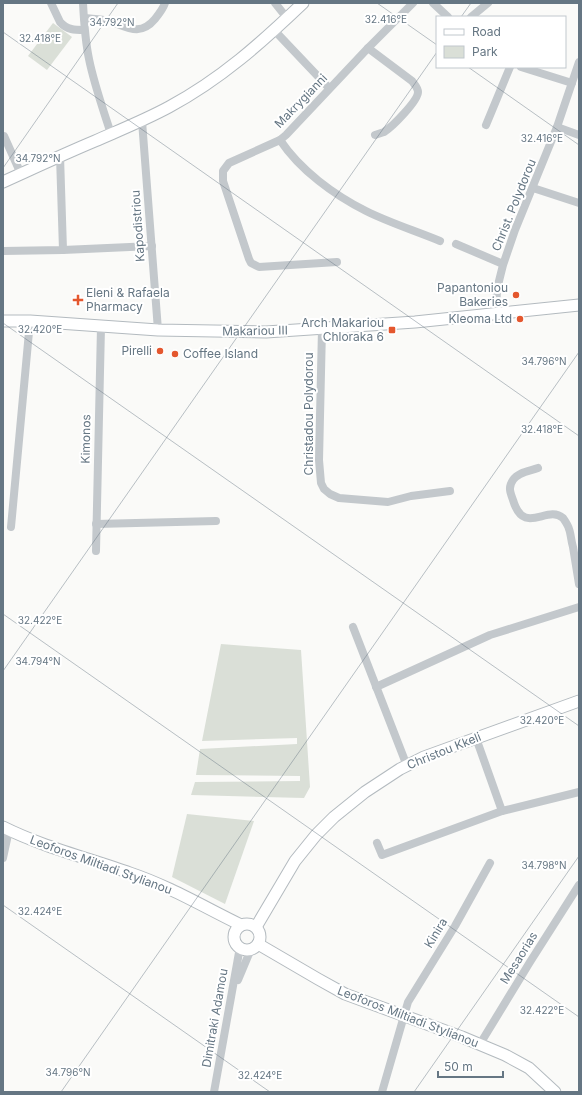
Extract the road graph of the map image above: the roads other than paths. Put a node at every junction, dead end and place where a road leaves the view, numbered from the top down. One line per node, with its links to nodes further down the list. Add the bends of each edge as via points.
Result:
1 (51, 3): 13 (street, via 62,25 70,29)
2 (83, 3): 11 (street)
3 (165, 3): 11 (street, via 150,25 140,30)
4 (275, 3): 12 (street)
5 (303, 3): 12 (main road)
6 (413, 3): 15 (street, Makrygianni)
7 (433, 3): 9 (street)
8 (488, 3): 10 (street)
9 (447, 16)
10 (472, 16)
11 (84, 18): 13 (street)
12 (288, 18): 14 (main road)
13 (84, 30): 24 (street, via 93,77)
14 (274, 30): 20 (street); 21 (main road, via 217,77 170,107)
15 (368, 48): 20 (street, Makrygianni); 25 (street, via 412,81 418,91 414,101 398,120)
16 (579, 62): 19 (street, Christ. Polydorou)
17 (510, 68): 22 (street)
18 (524, 68): 19 (street)
19 (572, 83): 23 (street, Christ. Polydorou)
20 (329, 88): 28 (street, Makrygianni)
21 (142, 121): 24 (main road); 36 (street, Kapodistriou)
22 (486, 125)
23 (557, 126): 26 (street); 32 (street, Christ. Polydorou)
24 (111, 134): 29 (main road)
25 (375, 135)
26 (579, 135)
27 (3, 136): 30 (street)
28 (280, 140): 34 (street, via 288,152 306,169 356,206); 39 (street, Makrygianni, via 229,163 223,171 223,181 249,259 260,266)
29 (60, 156): 30 (main road); 37 (street)
30 (21, 174): 31 (main road)
31 (3, 182)
32 (533, 188): 33 (street); 40 (street, Christ. Polydorou)
33 (579, 203)
34 (440, 241)
35 (456, 244): 40 (street)
36 (152, 246): 37 (street); 47 (street, Kapodistriou)
37 (63, 250): 38 (street)
38 (3, 251)
39 (336, 262)
40 (503, 264): 42 (street, Christ. Polydorou, via 497,289)
41 (579, 305): 42 (main road, Makariou III)
42 (496, 314): 46 (main road, Makariou III)
43 (3, 321): 44 (main road, Makariou III)
44 (30, 321): 45 (main road, Makariou III); 52 (street)
45 (101, 326): 47 (main road, Makariou III); 51 (street, Kimonos)
46 (322, 329): 47 (main road, Makariou III, via 266,332); 49 (street, Christadou Polydorou, via 319,460 324,490 339,498 388,502)
47 (158, 330)
48 (538, 468): 54 (street, via 518,474 511,482 509,486 515,508 518,513 528,518 553,514 563,519 569,528)
49 (450, 491)
50 (216, 521): 51 (street)
51 (96, 524): 53 (street, Kimonos)
52 (11, 526)
53 (96, 551)
54 (579, 584)
55 (579, 607): 57 (street, via 490,635)
56 (353, 627): 57 (street)
57 (376, 687): 60 (street)
58 (579, 701): 59 (main road, Christou Kkeli)
59 (476, 738): 60 (main road, Christou Kkeli); 62 (street)
60 (407, 766): 68 (main road, Christou Kkeli, via 351,802 316,835 295,861)
61 (579, 792): 62 (street)
62 (502, 811): 64 (street, via 382,855)
63 (6, 829): 65 (street); 68 (main road, Leoforos Miltiadi Stylianou, via 154,882 195,902)
64 (376, 843)
65 (3, 858)
66 (490, 863): 69 (street, Kinira, via 408,1002)
67 (579, 885): 70 (street, Mesaorias)
68 (247, 936): 69 (main road, Leoforos Miltiadi Stylianou, via 332,988); 72 (street, Dimitraki Adamou, via 232,994)
69 (404, 1015): 70 (main road, Leoforos Miltiadi Stylianou); 73 (street, Kinira)
70 (480, 1044): 71 (main road, Leoforos Miltiadi Stylianou, via 529,1068)
71 (552, 1091)
72 (214, 1092)
73 (382, 1092)

